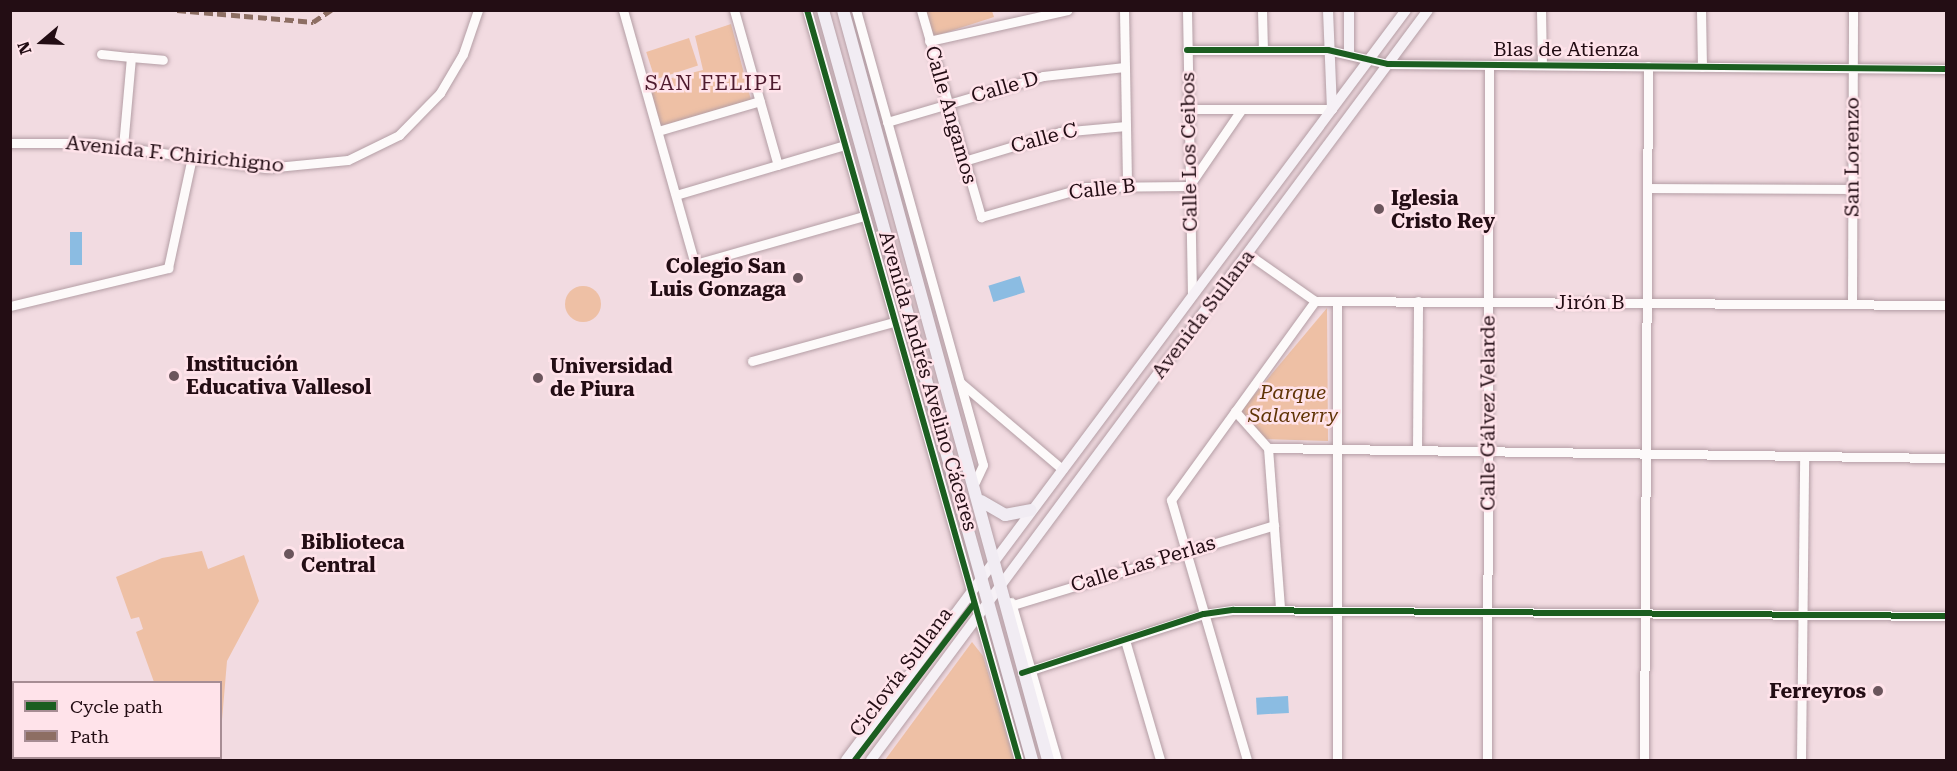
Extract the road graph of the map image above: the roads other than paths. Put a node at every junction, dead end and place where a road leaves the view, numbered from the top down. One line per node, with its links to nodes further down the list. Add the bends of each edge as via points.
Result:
1 (478, 10): 48 (street, Avenida F. Chirichigno, via 463,54 440,93 386,144 318,166 266,168)
2 (734, 10): 37 (street)
3 (807, 10): 46 (street, Avenida Andrés Avelino Cáceres)
4 (823, 10): 89 (highway, Avenida Andrés Avelino Cáceres)
5 (843, 10): 81 (highway, Avenida Andrés Avelino Cáceres)
6 (856, 10): 42 (street, Avenida Andrés Avelino Cáceres)
7 (921, 10): 20 (street, Calle Angamos)
8 (1068, 10): 20 (street)
9 (1124, 10): 33 (street)
10 (1187, 10): 21 (street, Calle Los Ceibos)
11 (1262, 10): 22 (street)
12 (1328, 10): 23 (main road)
13 (1349, 10): 24 (main road)
14 (1406, 10): 27 (main road, Avenida Sullana)
15 (1428, 10): 29 (main road, Avenida Sullana)
16 (1541, 10): 31 (street)
17 (1701, 10): 34 (street)
18 (1853, 10): 35 (street, San Lorenzo)
19 (626, 11): 44 (street)
20 (930, 41): 38 (street, Calle Angamos)
21 (1187, 50): 22 (street, Blas de Atienza); 39 (street, Calle Los Ceibos)
22 (1263, 50): 23 (street, Blas de Atienza)
23 (1328, 50): 24 (street, Blas de Atienza); 40 (main road)
24 (1349, 52): 27 (street, Blas de Atienza)
25 (100, 54): 26 (street)
26 (131, 57): 28 (street); 47 (street)
27 (1371, 58): 29 (street, Blas de Atienza); 40 (main road, Avenida Sullana)
28 (163, 60)
29 (1388, 64): 30 (street, Blas de Atienza); 58 (main road, Avenida Sullana)
30 (1489, 65): 31 (street, Blas de Atienza); 63 (street, Calle Gálvez Velarde)
31 (1542, 65): 32 (street, Blas de Atienza)
32 (1648, 66): 34 (street, Blas de Atienza); 53 (street)
33 (1125, 67): 38 (street, Calle D, via 1061,72); 43 (street)
34 (1702, 67): 35 (street, Blas de Atienza)
35 (1853, 68): 36 (street, Blas de Atienza); 54 (street, San Lorenzo)
36 (1947, 69)
37 (760, 101): 44 (street); 50 (street)
38 (948, 104): 42 (street, Calle D); 49 (street, Calle Angamos)
39 (1188, 109): 41 (street); 52 (street, Calle Los Ceibos)
40 (1332, 109): 41 (street); 59 (main road, Avenida Sullana)
41 (1241, 110): 52 (street)
42 (887, 123): 71 (street, Avenida Andrés Avelino Cáceres)
43 (1126, 126): 49 (street, Calle C, via 1075,129); 51 (street)
44 (658, 131): 55 (street)
45 (10, 143): 47 (street, Avenida F. Chirichigno)
46 (845, 145): 50 (street); 56 (street, Avenida Andrés Avelino Cáceres)
47 (123, 147): 48 (street, Avenida F. Chirichigno)
48 (192, 157): 67 (street, via 168,268)
49 (964, 160): 57 (street, Calle Angamos)
50 (778, 165): 55 (street)
51 (1127, 185): 52 (street, Calle B); 57 (street, Calle B, via 1078,189)
52 (1189, 186): 59 (street, Calle Los Ceibos)
53 (1647, 188): 54 (street); 64 (street)
54 (1852, 189): 65 (street, San Lorenzo)
55 (676, 195): 56 (street, via 695,264)
56 (864, 216): 69 (street, Avenida Andrés Avelino Cáceres)
57 (983, 218)
58 (1248, 254): 60 (street); 68 (main road, Avenida Sullana)
59 (1192, 293): 68 (main road); 80 (main road, Avenida Sullana)
60 (1315, 301): 61 (street, Jirón B); 72 (street)
61 (1337, 301): 62 (street, Jirón B); 74 (street)
62 (1418, 301): 63 (street, Jirón B); 75 (street)
63 (1488, 301): 64 (street, Jirón B); 76 (street, Calle Gálvez Velarde)
64 (1647, 302): 65 (street, Jirón B); 77 (street)
65 (1852, 304): 66 (street, Jirón B)
66 (1947, 305)
67 (10, 306)
68 (1207, 309): 87 (main road, Avenida Sullana)
69 (894, 322): 70 (street); 91 (street, Avenida Andrés Avelino Cáceres)
70 (752, 361)
71 (961, 383): 80 (street); 81 (street, Avenida Andrés Avelino Cáceres, via 983,465)
72 (1235, 411): 73 (street); 86 (street, via 1171,500)
73 (1268, 448): 74 (street); 84 (street)
74 (1337, 449): 75 (street); 94 (street)
75 (1417, 450): 76 (street)
76 (1488, 451): 77 (street); 96 (street, Calle Gálvez Velarde)
77 (1646, 453): 78 (street); 97 (street)
78 (1804, 456): 79 (street); 98 (street)
79 (1947, 458)
80 (1062, 469): 83 (main road, Avenida Sullana)
81 (975, 482): 82 (highway, Avenida Andrés Avelino Cáceres)
82 (981, 501): 83 (highway, via 1005,514); 88 (highway, Avenida Andrés Avelino Cáceres)
83 (1031, 510): 85 (main road, Avenida Sullana)
84 (1274, 525): 86 (street, Calle Las Perlas); 95 (street)
85 (1009, 541): 87 (main road); 88 (main road, Avenida Sullana)
86 (1185, 549): 92 (street, Calle Las Perlas); 99 (street)
87 (1025, 550): 90 (main road, Avenida Sullana)
88 (997, 558): 89 (main road, Avenida Sullana); 90 (highway, Avenida Andrés Avelino Cáceres)
89 (980, 579): 91 (main road, Avenida Sullana); 93 (highway, Avenida Andrés Avelino Cáceres)
90 (1001, 583): 92 (street, Avenida Andrés Avelino Cáceres); 93 (main road, Avenida Sullana); 103 (highway, Avenida Andrés Avelino Cáceres)
91 (970, 593): 101 (street, Avenida Andrés Avelino Cáceres); 104 (main road, Avenida Sullana)
92 (1013, 605): 103 (street, Avenida Andrés Avelino Cáceres)
93 (986, 606): 101 (main road, Avenida Sullana); 107 (highway, Avenida Andrés Avelino Cáceres)
94 (1337, 608): 95 (street); 96 (street); 112 (street)
95 (1280, 609): 99 (street)
96 (1488, 610): 97 (street); 113 (street, Calle Gálvez Velarde)
97 (1645, 612): 98 (street); 114 (street)
98 (1802, 614): 100 (street); 115 (street)
99 (1204, 615): 102 (street); 111 (street)
100 (1947, 616)
101 (978, 618): 105 (main road, Avenida Sullana); 106 (street, Avenida Andrés Avelino Cáceres)
102 (1125, 640): 103 (street); 110 (street)
103 (1027, 672): 108 (highway, Avenida Andrés Avelino Cáceres); 109 (street, Avenida Andrés Avelino Cáceres)
104 (846, 760)
105 (871, 760)
106 (1019, 760)
107 (1032, 760)
108 (1048, 760)
109 (1057, 760)
110 (1160, 760)
111 (1247, 760)
112 (1337, 760)
113 (1487, 760)
114 (1644, 760)
115 (1801, 760)

